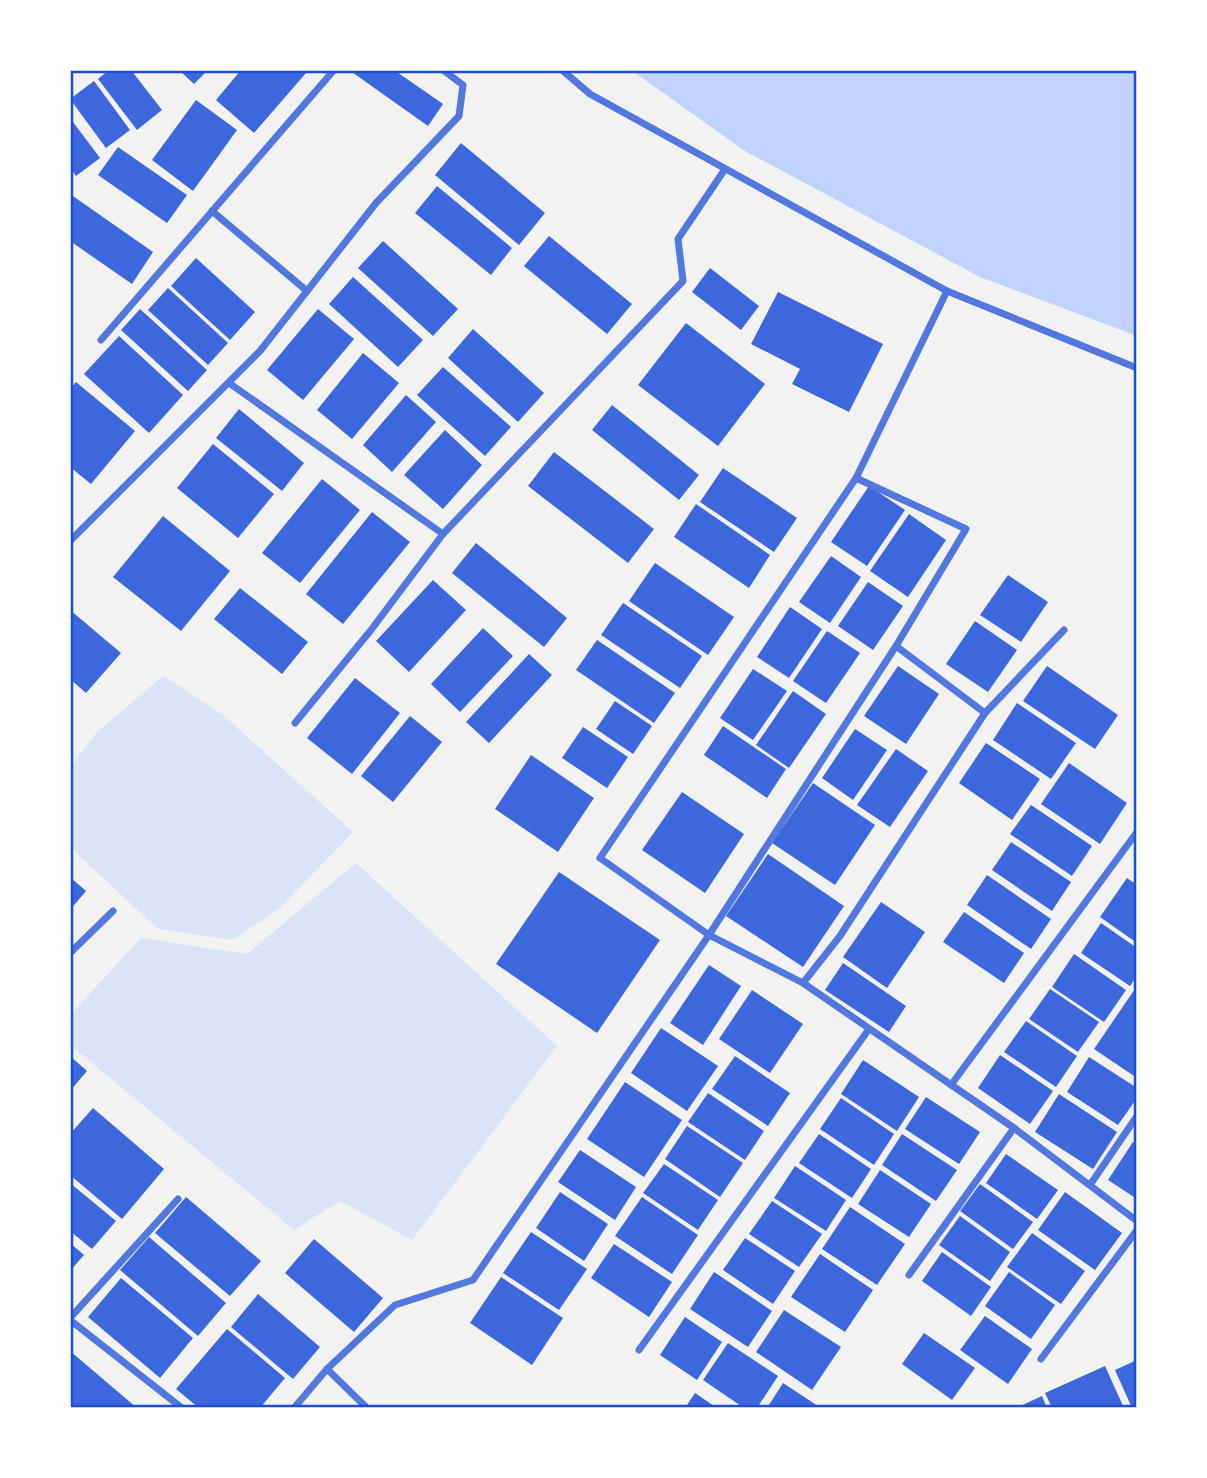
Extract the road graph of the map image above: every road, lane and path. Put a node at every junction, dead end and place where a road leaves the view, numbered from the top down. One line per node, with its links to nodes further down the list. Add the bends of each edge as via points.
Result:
1 (334, 70): 5 (street)
2 (443, 70): 6 (street, via 463,85 459,116 376,203)
3 (562, 70): 4 (street, via 590,93)
4 (725, 169): 7 (street); 12 (street, via 678,239 683,281)
5 (212, 211): 6 (street); 8 (street)
6 (307, 291): 10 (street)
7 (947, 291): 9 (street); 11 (street)
8 (101, 340)
9 (1137, 368)
10 (229, 383): 12 (street); 13 (street)
11 (856, 478): 15 (street, via 966,529); 20 (street, via 600,858)
12 (443, 534): 17 (street)
13 (70, 541)
14 (1064, 630): 16 (street)
15 (896, 646): 16 (street); 20 (street)
16 (985, 713): 22 (street, via 840,936)
17 (295, 723)
18 (1137, 832): 24 (street)
19 (113, 911): 21 (street)
20 (709, 935): 22 (street); 35 (street, via 473,1280 395,1305)
21 (70, 953)
22 (803, 983): 23 (street)
23 (869, 1029): 24 (street); 33 (street)
24 (951, 1086): 26 (street)
25 (1137, 1116): 27 (street)
26 (1014, 1128): 27 (street); 31 (street)
27 (1090, 1185): 29 (street)
28 (178, 1199): 32 (street)
29 (1137, 1221)
30 (1137, 1230): 34 (street)
31 (909, 1275)
32 (70, 1319): 36 (street)
33 (639, 1350)
34 (1041, 1359)
35 (327, 1369): 37 (street); 38 (street)
36 (182, 1408)
37 (294, 1408)
38 (367, 1408)

